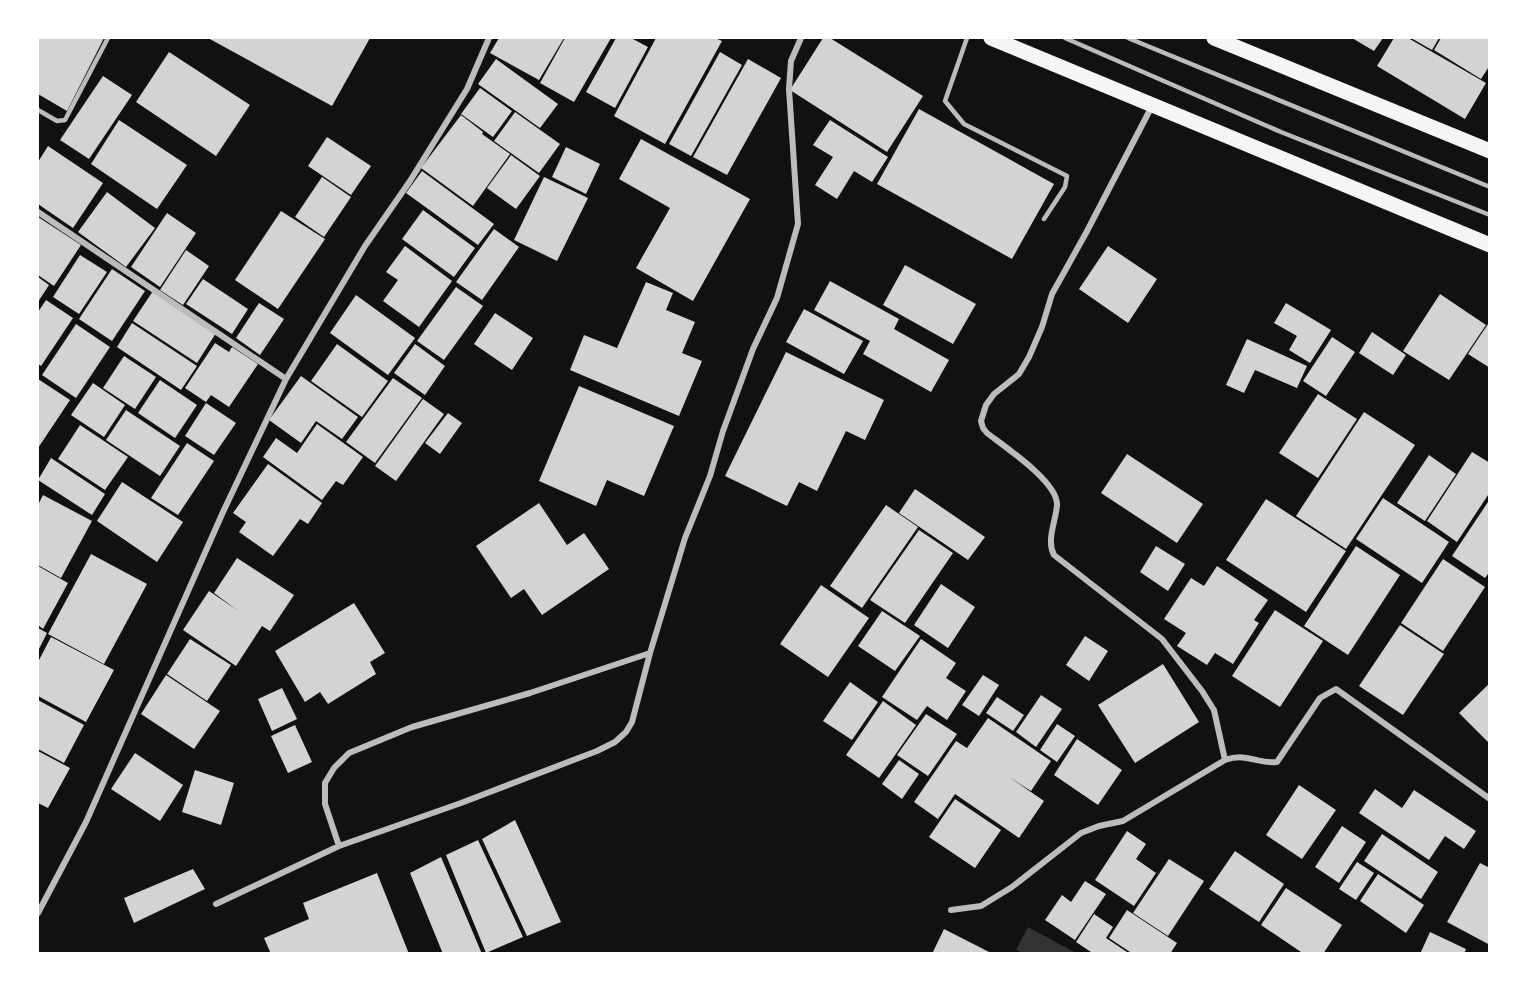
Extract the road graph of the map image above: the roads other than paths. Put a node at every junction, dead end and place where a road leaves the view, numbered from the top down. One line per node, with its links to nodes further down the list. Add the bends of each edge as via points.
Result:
1 (108, 38): 11 (lane, via 65,120 57,121)
2 (489, 38): 18 (street, via 467,89 365,246)
3 (801, 38): 19 (street, via 791,61 789,88 798,224 777,298 753,349 723,431)
4 (967, 38): 16 (lane, via 945,101 964,124 1067,176 1065,187)
5 (991, 38): 10 (main road)
6 (1065, 38): 15 (lane, via 1281,132)
7 (1128, 38): 13 (lane)
8 (1214, 38): 9 (main road)
9 (1238, 42): 12 (main road)
10 (1153, 105): 17 (main road); 20 (street, via 1052,294 1029,357 1019,374 990,399 981,421 987,433 1052,488 1057,503 1050,544 1054,555 1162,639 1202,691 1214,710)
11 (38, 110)
12 (1490, 151)
13 (1490, 187)
14 (38, 212): 18 (street)
15 (1490, 215)
16 (1044, 219)
17 (1490, 245)
18 (286, 379): 25 (street, via 86,822)
19 (650, 653): 22 (street, via 632,722 615,742); 22 (street, via 530,693 412,726 349,753 325,783 325,804)
20 (1225, 759): 21 (street, via 1238,755 1277,762 1320,698 1336,689); 24 (street, via 1123,821 1081,833 981,906)
21 (1490, 799)
22 (339, 846): 23 (street)
23 (216, 904)
24 (951, 910)
25 (38, 914)

